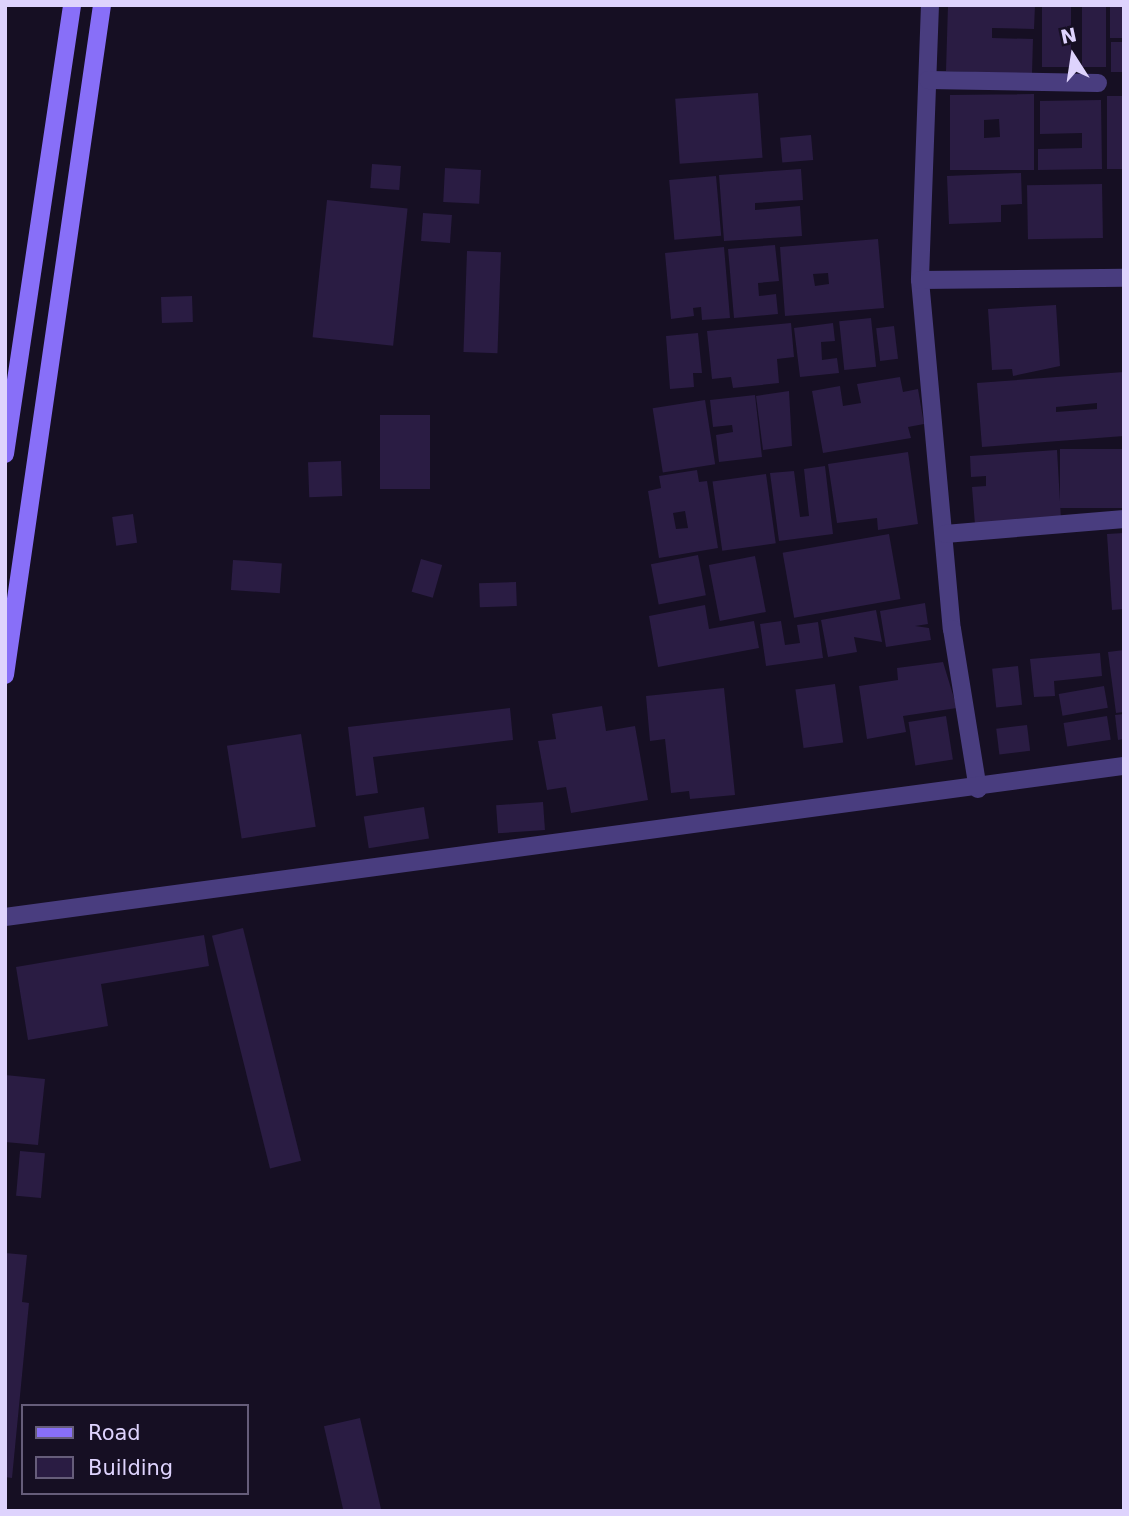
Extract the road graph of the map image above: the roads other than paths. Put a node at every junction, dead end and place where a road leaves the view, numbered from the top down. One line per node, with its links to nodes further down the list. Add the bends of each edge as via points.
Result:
1 (72, 5): 8 (street)
2 (102, 5): 11 (street)
3 (930, 5): 4 (street)
4 (928, 80): 5 (street); 7 (street)
5 (1098, 83)
6 (1124, 278): 7 (street)
7 (920, 280): 10 (street)
8 (5, 454)
9 (1124, 519): 10 (street)
10 (946, 534): 13 (street, via 952,629)
11 (5, 674)
12 (1124, 766): 13 (street)
13 (978, 789): 14 (street)
14 (5, 917)

